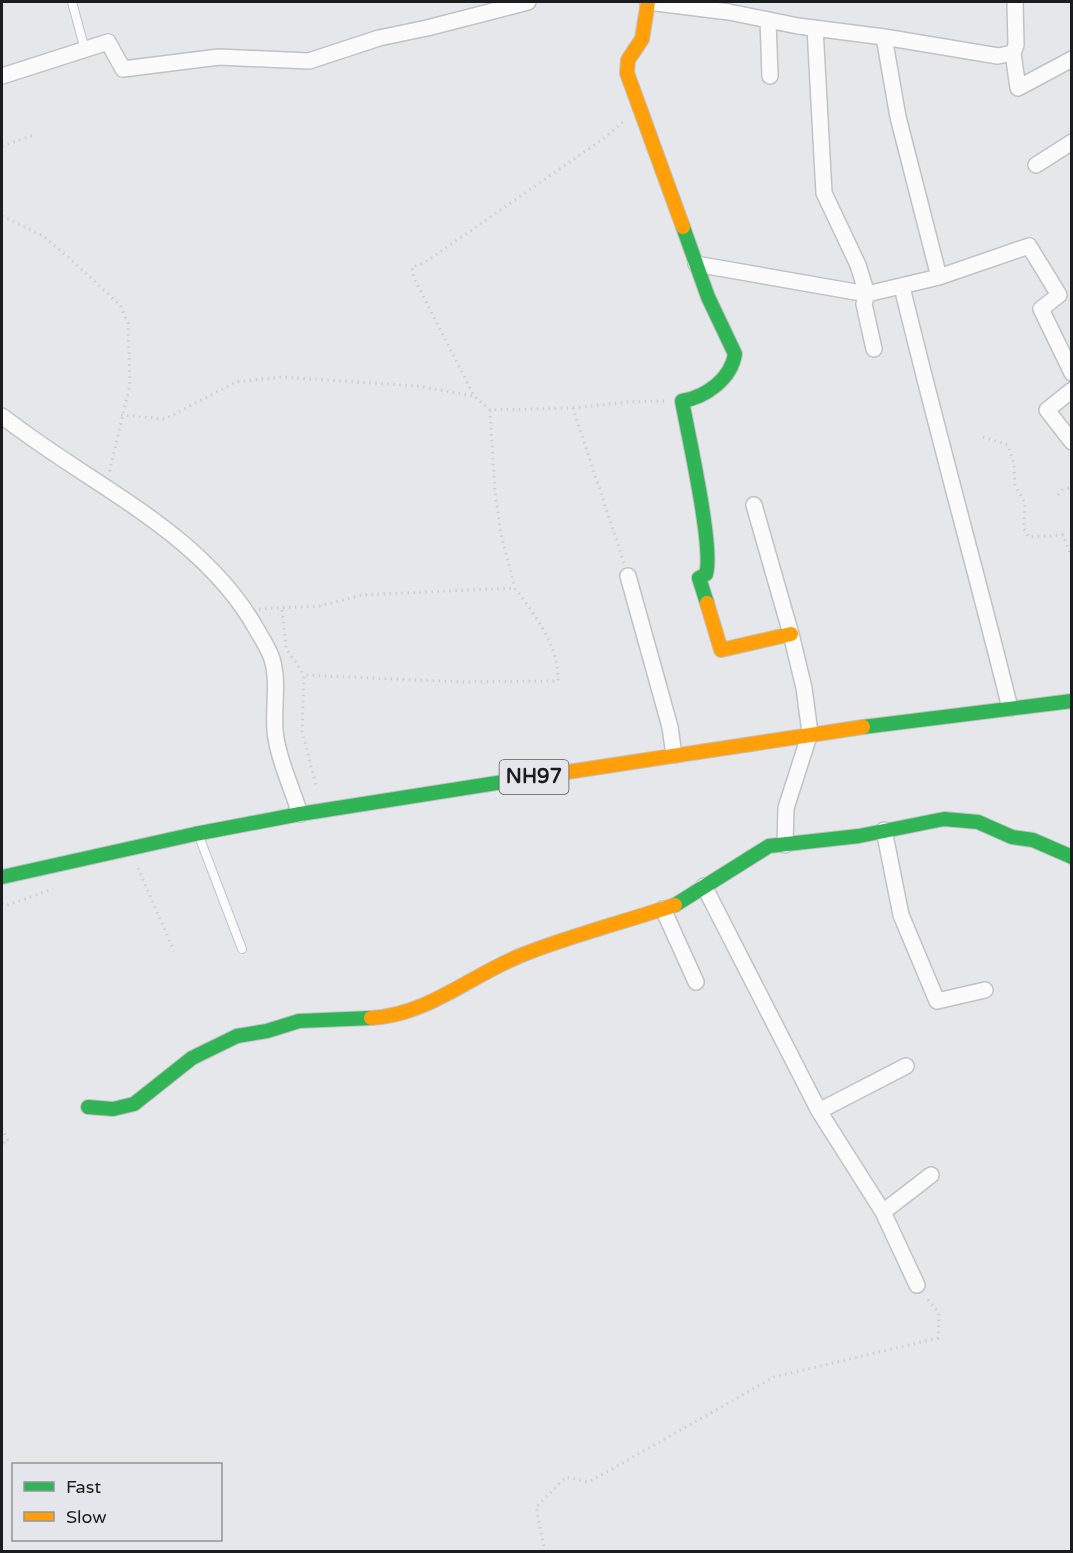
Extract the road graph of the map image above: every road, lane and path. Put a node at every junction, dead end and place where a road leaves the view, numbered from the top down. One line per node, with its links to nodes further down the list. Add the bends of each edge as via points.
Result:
1 (72, 2): 9 (lane)
2 (528, 2): 5 (street)
3 (648, 2): 6 (street); 14 (main road, via 642,39 628,60 627,73)
4 (1015, 2): 10 (street)
5 (475, 8): 9 (street, via 427,28 379,38 309,61 219,57 123,69 108,42)
6 (768, 20): 7 (street); 13 (street)
7 (815, 28): 8 (street); 23 (street, via 824,193 858,265)
8 (884, 37): 10 (street, via 998,56); 21 (street, via 898,117)
9 (85, 50): 12 (street)
10 (1013, 53): 11 (street, via 1018,88)
11 (1071, 59)
12 (2, 76)
13 (770, 76)
14 (640, 108): 20 (main road); 27 (path, via 603,139 424,263 412,267)
15 (34, 135): 17 (path)
16 (1071, 142): 18 (street)
17 (2, 146)
18 (1036, 165)
19 (2, 216): 31 (path, via 43,236 120,305 128,323 130,385)
20 (696, 264): 23 (street); 28 (main road, via 735,354 735,363 728,376 692,401)
21 (939, 277): 22 (street); 25 (street, via 1029,246 1059,295 1041,309)
22 (902, 286): 23 (street); 47 (street)
23 (867, 294): 24 (street, via 864,304)
24 (874, 349)
25 (1071, 373)
26 (1071, 390): 34 (street, via 1047,410)
27 (474, 396): 30 (path); 31 (path, via 417,386 282,377 236,382 165,419)
28 (681, 401): 29 (path); 44 (main road, via 709,565 706,574 699,578 722,651)
29 (573, 408): 30 (path); 40 (path)
30 (490, 411): 41 (path, via 495,492)
31 (121, 415): 36 (path)
32 (2, 416): 36 (street)
33 (983, 436): 39 (path, via 1008,445 1015,485 1025,502 1024,529 1029,537 1064,535)
34 (1071, 442)
35 (1071, 487): 37 (path)
36 (106, 488): 42 (street, via 186,548 224,582)
37 (1058, 495)
38 (754, 505): 44 (street)
39 (1071, 558)
40 (628, 576): 49 (street)
41 (515, 588): 43 (path, via 362,595 320,606); 45 (path, via 540,621 559,665 558,681 462,682)
42 (245, 609): 43 (path); 51 (street, via 272,658 275,731)
43 (282, 610): 45 (path, via 286,648)
44 (791, 634): 48 (street)
45 (304, 675): 50 (path, via 302,731)
46 (1071, 701): 47 (main road, NH97)
47 (1010, 708): 48 (main road, NH97)
48 (810, 733): 49 (main road, NH97); 54 (street, via 786,808)
49 (674, 754): 50 (main road, NH97)
50 (322, 811): 51 (main road, NH97)
51 (300, 814): 53 (main road, NH97)
52 (884, 830): 54 (main road); 55 (main road, via 944,819 978,822); 65 (street, via 901,915 937,1001)
53 (198, 833): 57 (main road, NH97); 62 (lane)
54 (785, 845): 58 (main road, via 769,846)
55 (1071, 857)
56 (129, 870): 63 (path, via 139,868)
57 (2, 877)
58 (704, 886): 61 (main road, via 696,894); 68 (street)
59 (56, 888): 60 (path)
60 (2, 904)
61 (663, 909): 64 (street); 67 (main road, via 522,955 444,997 403,1013 356,1020 299,1021 237,1036 192,1058 134,1104 113,1109)
62 (242, 949)
63 (174, 951)
64 (696, 982)
65 (985, 990)
66 (906, 1066): 68 (street)
67 (88, 1107)
68 (819, 1111): 72 (street)
69 (2, 1128): 70 (path, via 8,1141)
70 (2, 1144)
71 (932, 1175): 72 (street)
72 (883, 1212): 73 (street)
73 (917, 1285): 74 (path, via 939,1313 938,1338 774,1377 589,1482 567,1477 536,1507)
74 (544, 1551)

